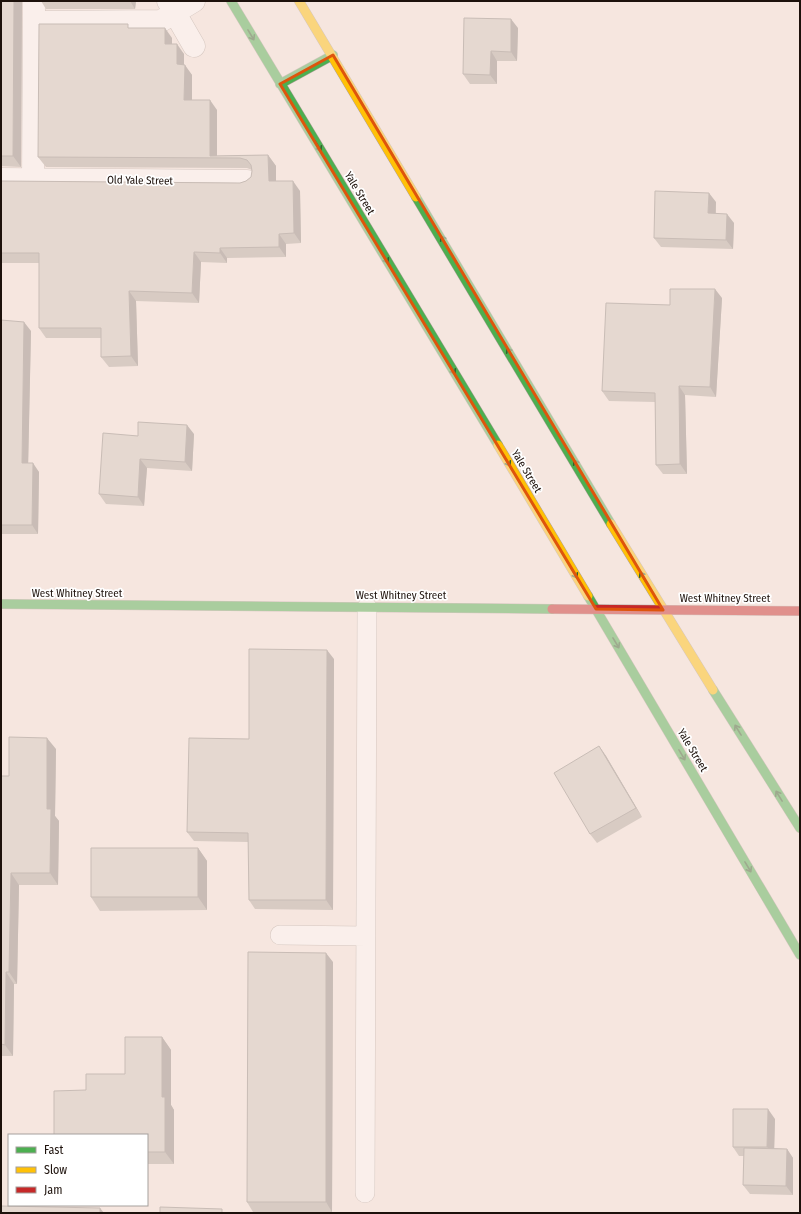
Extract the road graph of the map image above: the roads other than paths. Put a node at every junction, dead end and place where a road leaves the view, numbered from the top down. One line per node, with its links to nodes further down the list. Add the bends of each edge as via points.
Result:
1 (194, 1): 4 (street)
2 (231, 1): 8 (main road, Yale Street, one-way to 8)
3 (299, 1): 7 (main road)
4 (171, 7): 5 (street, via 161,21); 6 (street)
5 (34, 11): 10 (street)
6 (194, 46)
7 (333, 55): 8 (main road); 15 (main road, one-way to 7)
8 (280, 84): 14 (main road, Yale Street, one-way to 14)
9 (1, 179): 10 (street, Old Yale Street)
10 (33, 179): 11 (street, Old Yale Street)
11 (247, 181)
12 (1, 604): 13 (main road, West Whitney Street)
13 (367, 607): 14 (main road, West Whitney Street); 19 (lane)
14 (596, 609): 15 (main road, West Whitney Street); 20 (main road, Yale Street, one-way to 20)
15 (663, 610): 16 (main road, West Whitney Street); 17 (main road, one-way to 15)
16 (800, 611)
17 (800, 828)
18 (280, 935): 19 (lane)
19 (366, 936): 21 (lane)
20 (800, 955)
21 (365, 1193)

